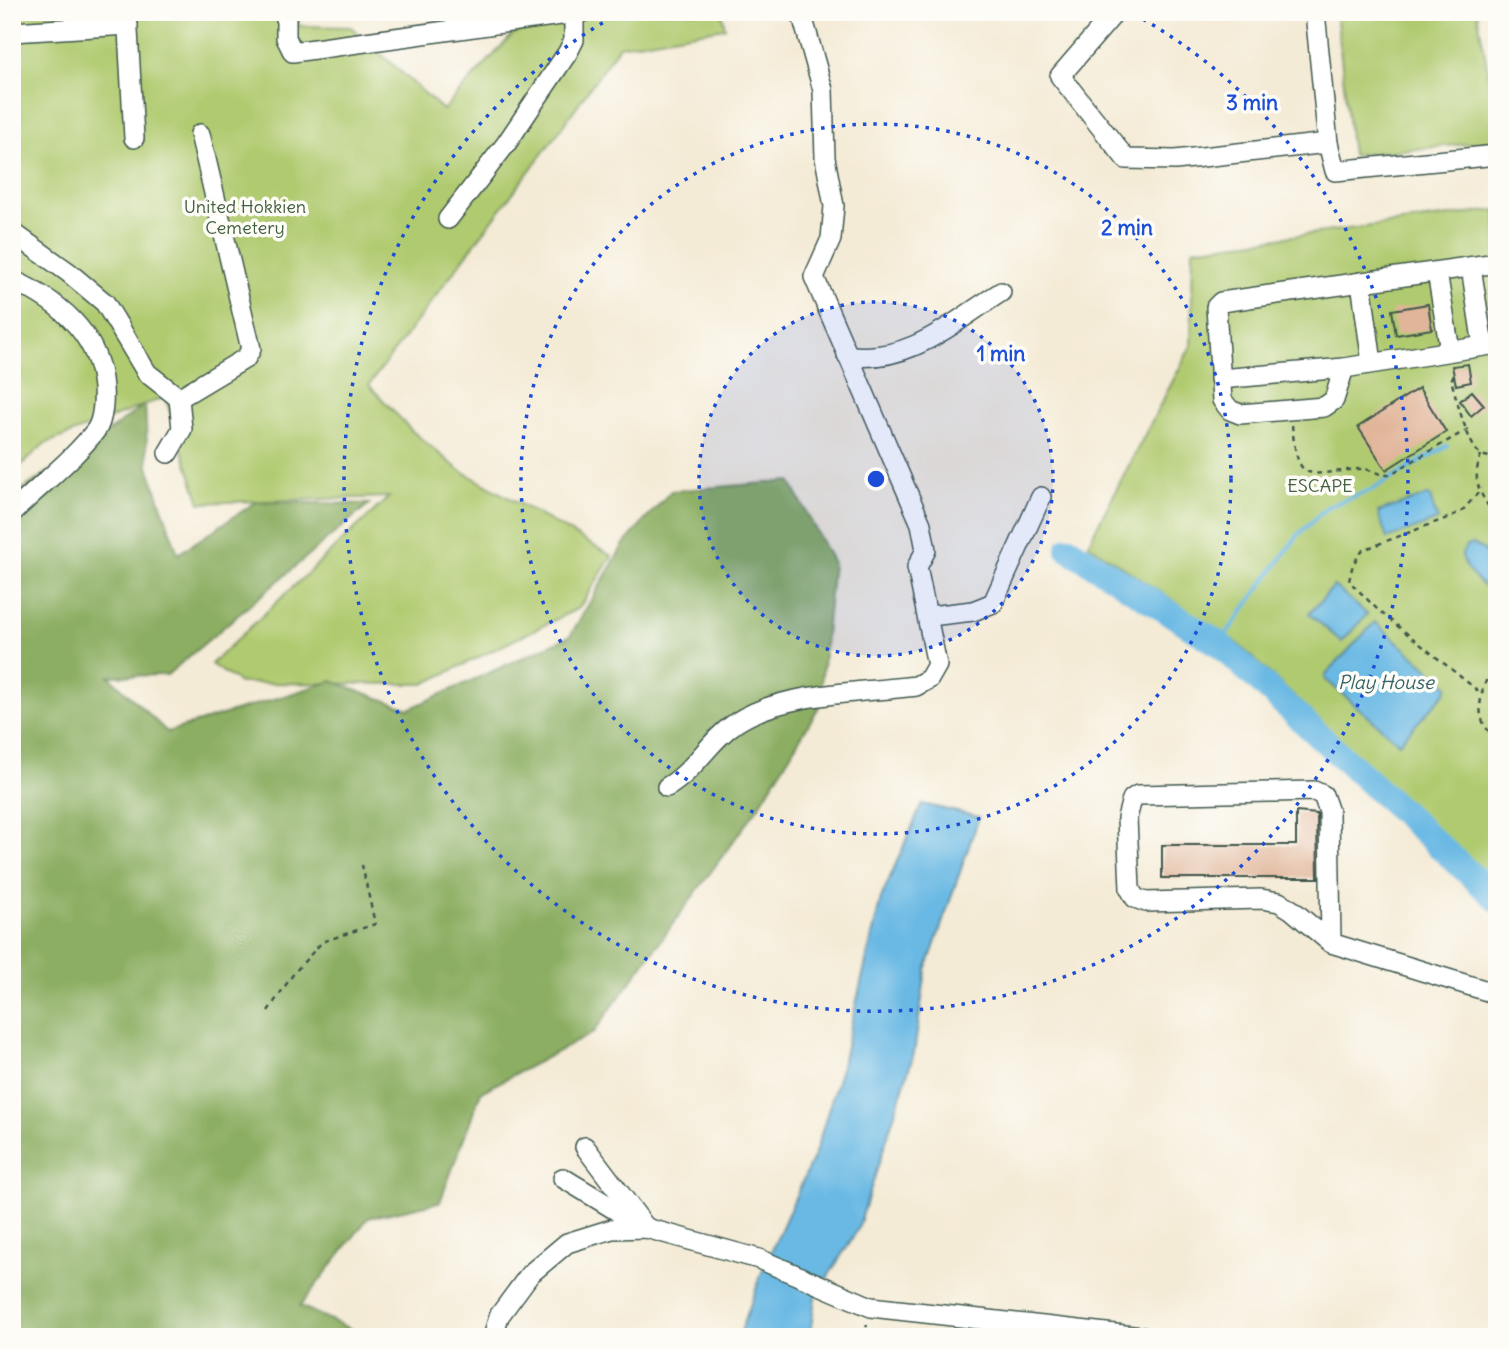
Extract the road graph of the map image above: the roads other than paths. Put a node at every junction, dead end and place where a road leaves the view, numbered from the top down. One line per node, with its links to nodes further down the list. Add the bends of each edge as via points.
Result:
1 (286, 12): 4 (street, via 286,38 293,52)
2 (801, 12): 22 (street, via 823,90 825,158 834,206 831,239 814,277)
3 (1315, 12): 10 (street)
4 (578, 13): 12 (street, via 574,40 562,62)
5 (1110, 18): 10 (street, via 1060,76 1126,159 1175,160)
6 (127, 19): 7 (street); 9 (street)
7 (12, 32)
8 (200, 134): 26 (street, via 251,349 246,358)
9 (134, 138)
10 (1328, 143): 11 (street, via 1331,167 1338,172)
11 (1497, 155)
12 (448, 219)
13 (12, 232): 26 (street, via 105,303 147,373)
14 (1497, 263): 15 (street)
15 (1471, 267): 16 (street); 20 (street)
16 (1437, 272): 18 (street); 21 (street)
17 (12, 281): 29 (street, via 57,306 81,328 100,362 104,400 98,428)
18 (1360, 282): 23 (street); 25 (street, via 1218,303)
19 (1001, 292): 22 (street, via 906,350 871,359)
20 (1490, 345): 21 (street)
21 (1450, 351): 23 (street)
22 (847, 355): 30 (street, via 921,524 926,550 918,569)
23 (1372, 363): 24 (street)
24 (1344, 368): 25 (street); 25 (street, via 1330,404 1240,414 1222,400)
25 (1220, 379)
26 (179, 398): 27 (street, via 182,429)
27 (168, 453)
28 (1041, 497): 30 (street, via 993,603 973,611)
29 (12, 513)
30 (930, 616): 31 (street, via 937,665 923,684 760,710 715,738 684,776)
31 (667, 787)
32 (1331, 943): 32 (street, via 1279,902 1146,902 1135,898 1130,890 1127,818 1132,799 1138,795 1314,791 1323,795 1329,812); 33 (street)
33 (1497, 994)
34 (585, 1147): 36 (street)
35 (563, 1178): 36 (street)
36 (646, 1228): 37 (street, via 612,1229 567,1243 530,1274 499,1316); 38 (street, via 759,1259 871,1307)
37 (493, 1337)
38 (1142, 1337)

